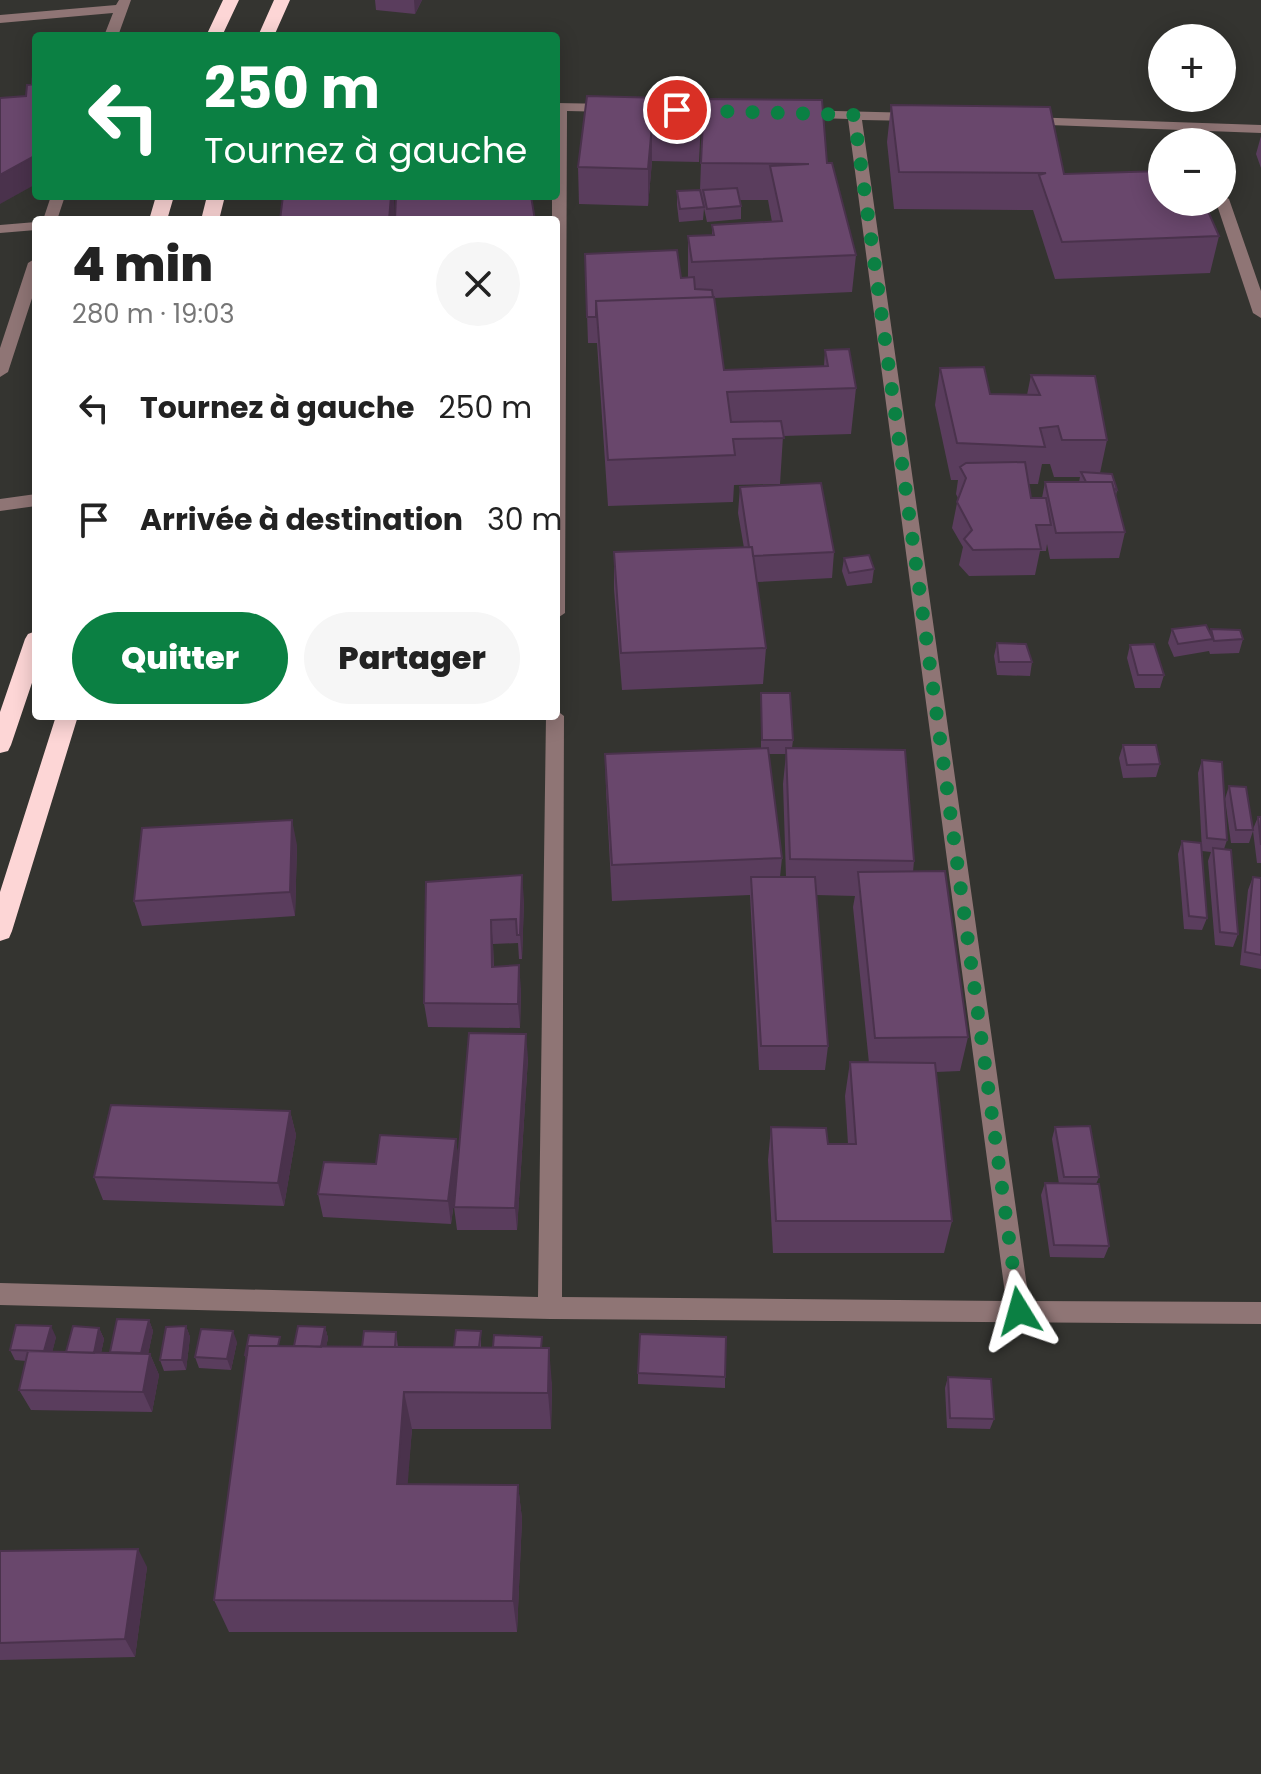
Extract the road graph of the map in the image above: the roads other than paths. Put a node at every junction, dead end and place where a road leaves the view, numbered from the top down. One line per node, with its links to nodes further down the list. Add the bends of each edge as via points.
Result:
1 (231, 0): 6 (highway)
2 (282, 0): 7 (highway)
3 (123, 4): 4 (street); 5 (street)
4 (0, 19)
5 (112, 32)
6 (216, 32)
7 (268, 32)
8 (560, 107): 9 (street)
9 (622, 109)
10 (776, 113): 11 (street)
11 (854, 115): 12 (street); 31 (street)
12 (932, 118)
13 (1010, 121): 14 (street)
14 (1198, 127): 15 (street)
15 (1261, 129)
16 (1228, 216): 20 (street)
17 (32, 226): 18 (street)
18 (0, 229)
19 (32, 275): 21 (street)
20 (1261, 313)
21 (0, 372)
22 (32, 501): 23 (street)
23 (0, 505)
24 (32, 651): 27 (highway)
25 (66, 720): 28 (highway)
26 (555, 720): 30 (street)
27 (0, 745)
28 (0, 931)
29 (0, 1294): 30 (street)
30 (550, 1308): 31 (street)
31 (1019, 1311): 32 (street)
32 (1261, 1313)

